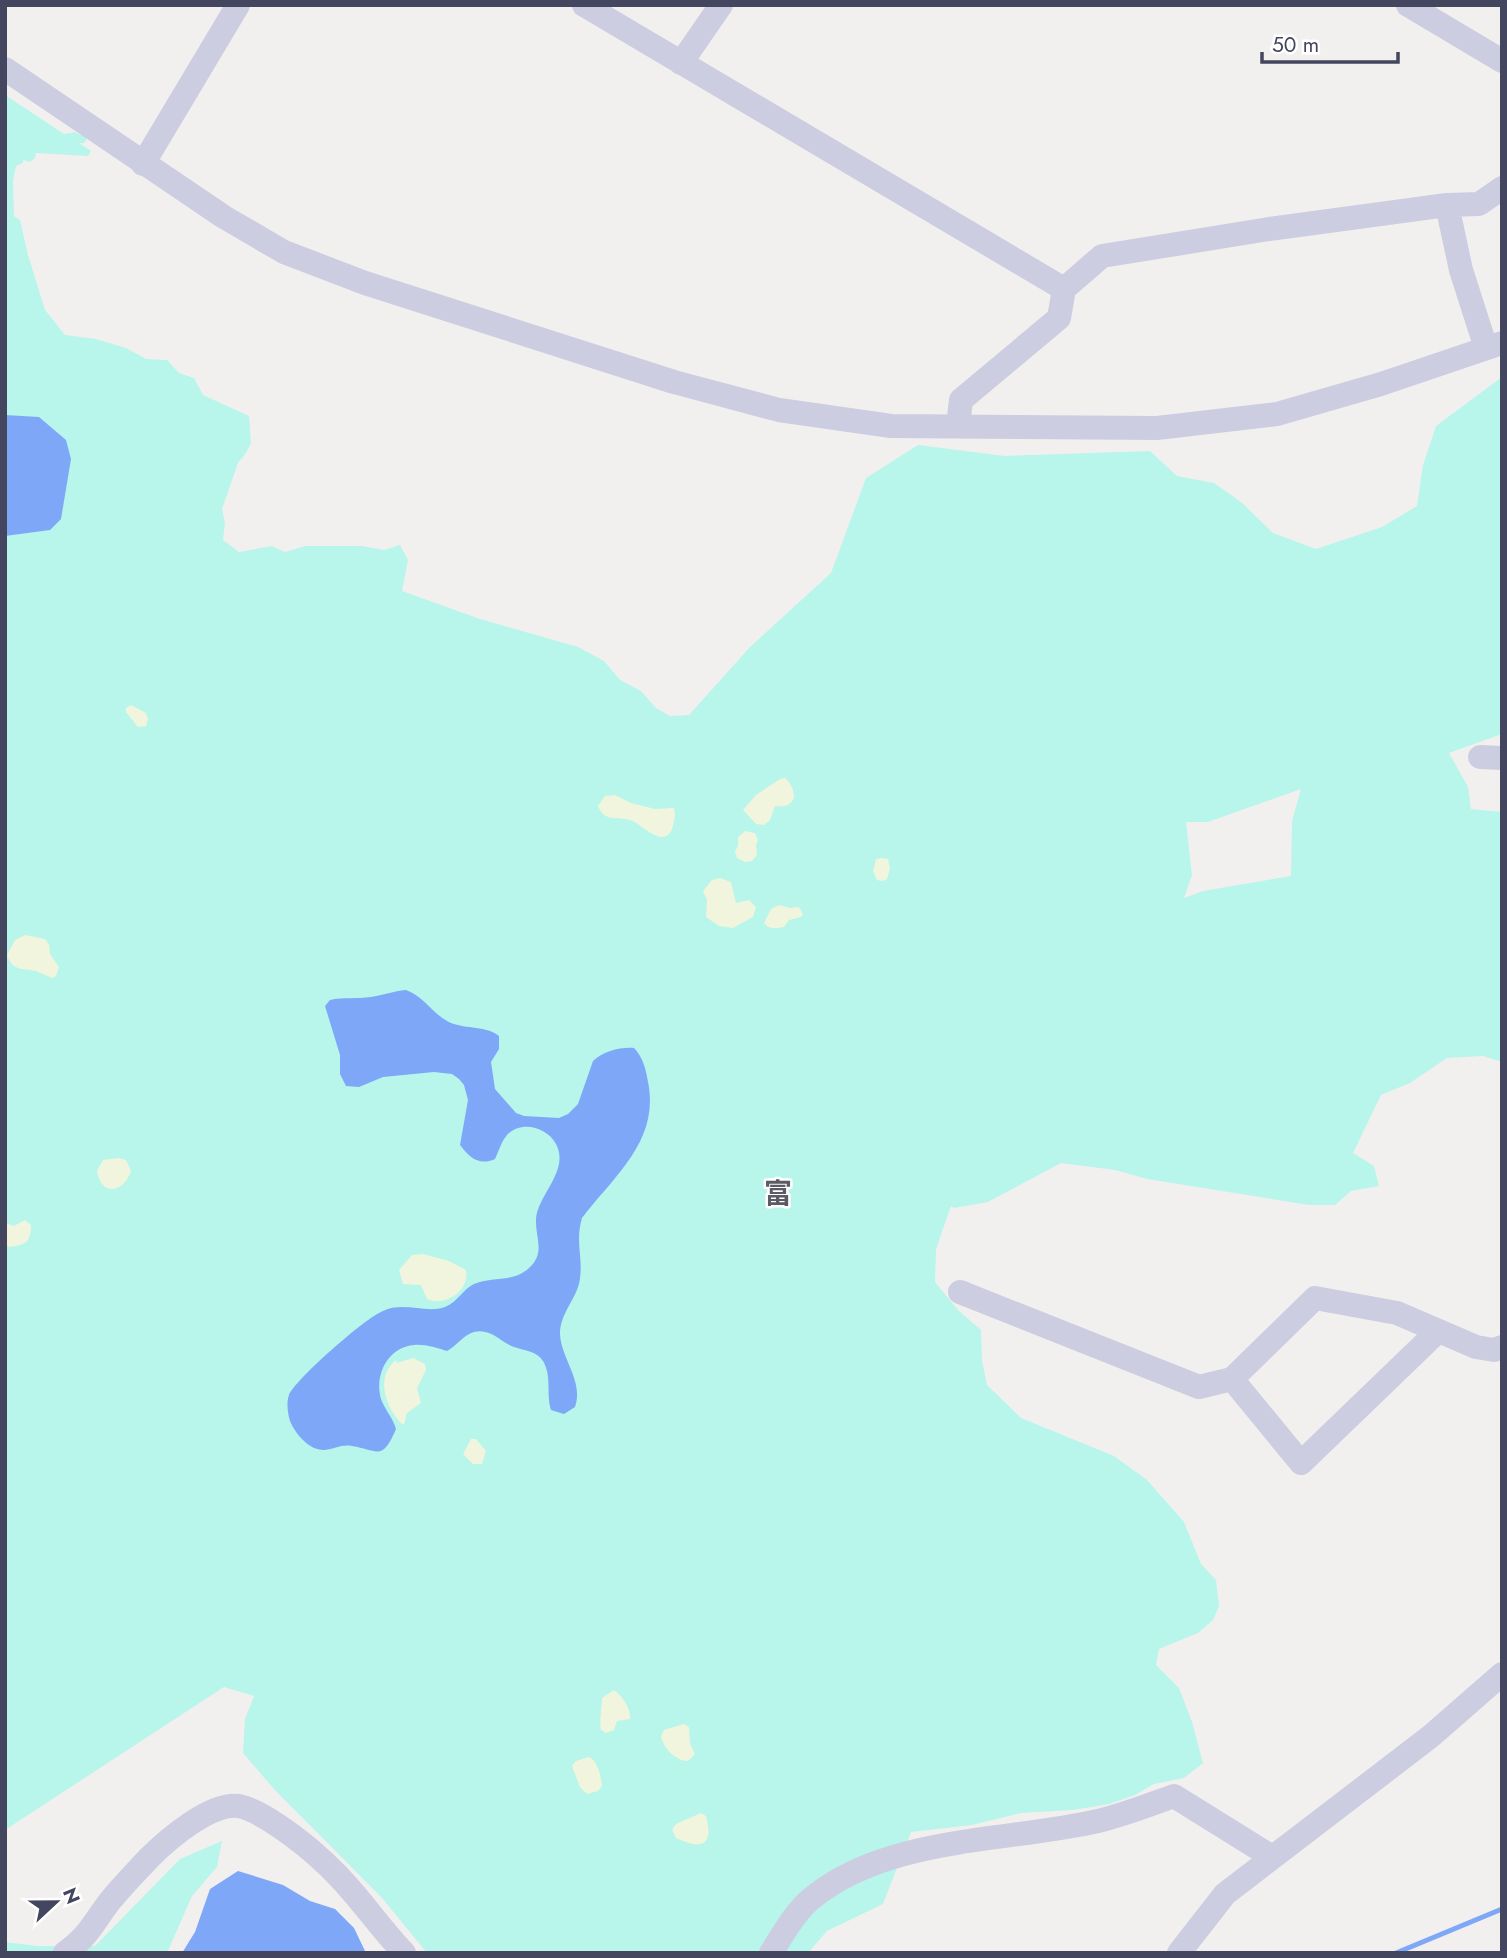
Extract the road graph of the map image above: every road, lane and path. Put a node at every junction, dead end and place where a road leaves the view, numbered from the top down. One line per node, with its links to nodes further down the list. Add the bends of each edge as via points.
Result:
1 (238, 5): 8 (street)
2 (584, 5): 6 (street)
3 (721, 5): 6 (street)
4 (1408, 5): 5 (street)
5 (1502, 61)
6 (681, 63): 11 (street)
7 (5, 69): 8 (street)
8 (143, 164): 13 (street, via 284,252 365,283 674,382 779,410 891,426)
9 (1502, 188): 10 (street, via 1479,204)
10 (1447, 205): 11 (street, via 1102,256); 12 (street, via 1461,270)
11 (1064, 289): 13 (street, via 1059,318 961,400)
12 (1494, 345): 13 (street, via 1277,414 1157,428)
13 (958, 426)
14 (960, 1292): 17 (street, via 1199,1387)
15 (1438, 1331): 16 (street, via 1476,1347); 17 (street, via 1397,1313 1315,1297); 17 (street, via 1301,1463)
16 (1502, 1347)
17 (1231, 1379)
18 (1502, 1674): 19 (street, via 1430,1736)
19 (1272, 1857): 22 (street, via 1174,1796 1096,1821 943,1845 874,1864 810,1899); 23 (street, via 1225,1894)
20 (65, 1953): 21 (street, via 81,1942 156,1851 204,1815 238,1806 282,1828 320,1860)
21 (404, 1953)
22 (771, 1953)
23 (1179, 1953)

